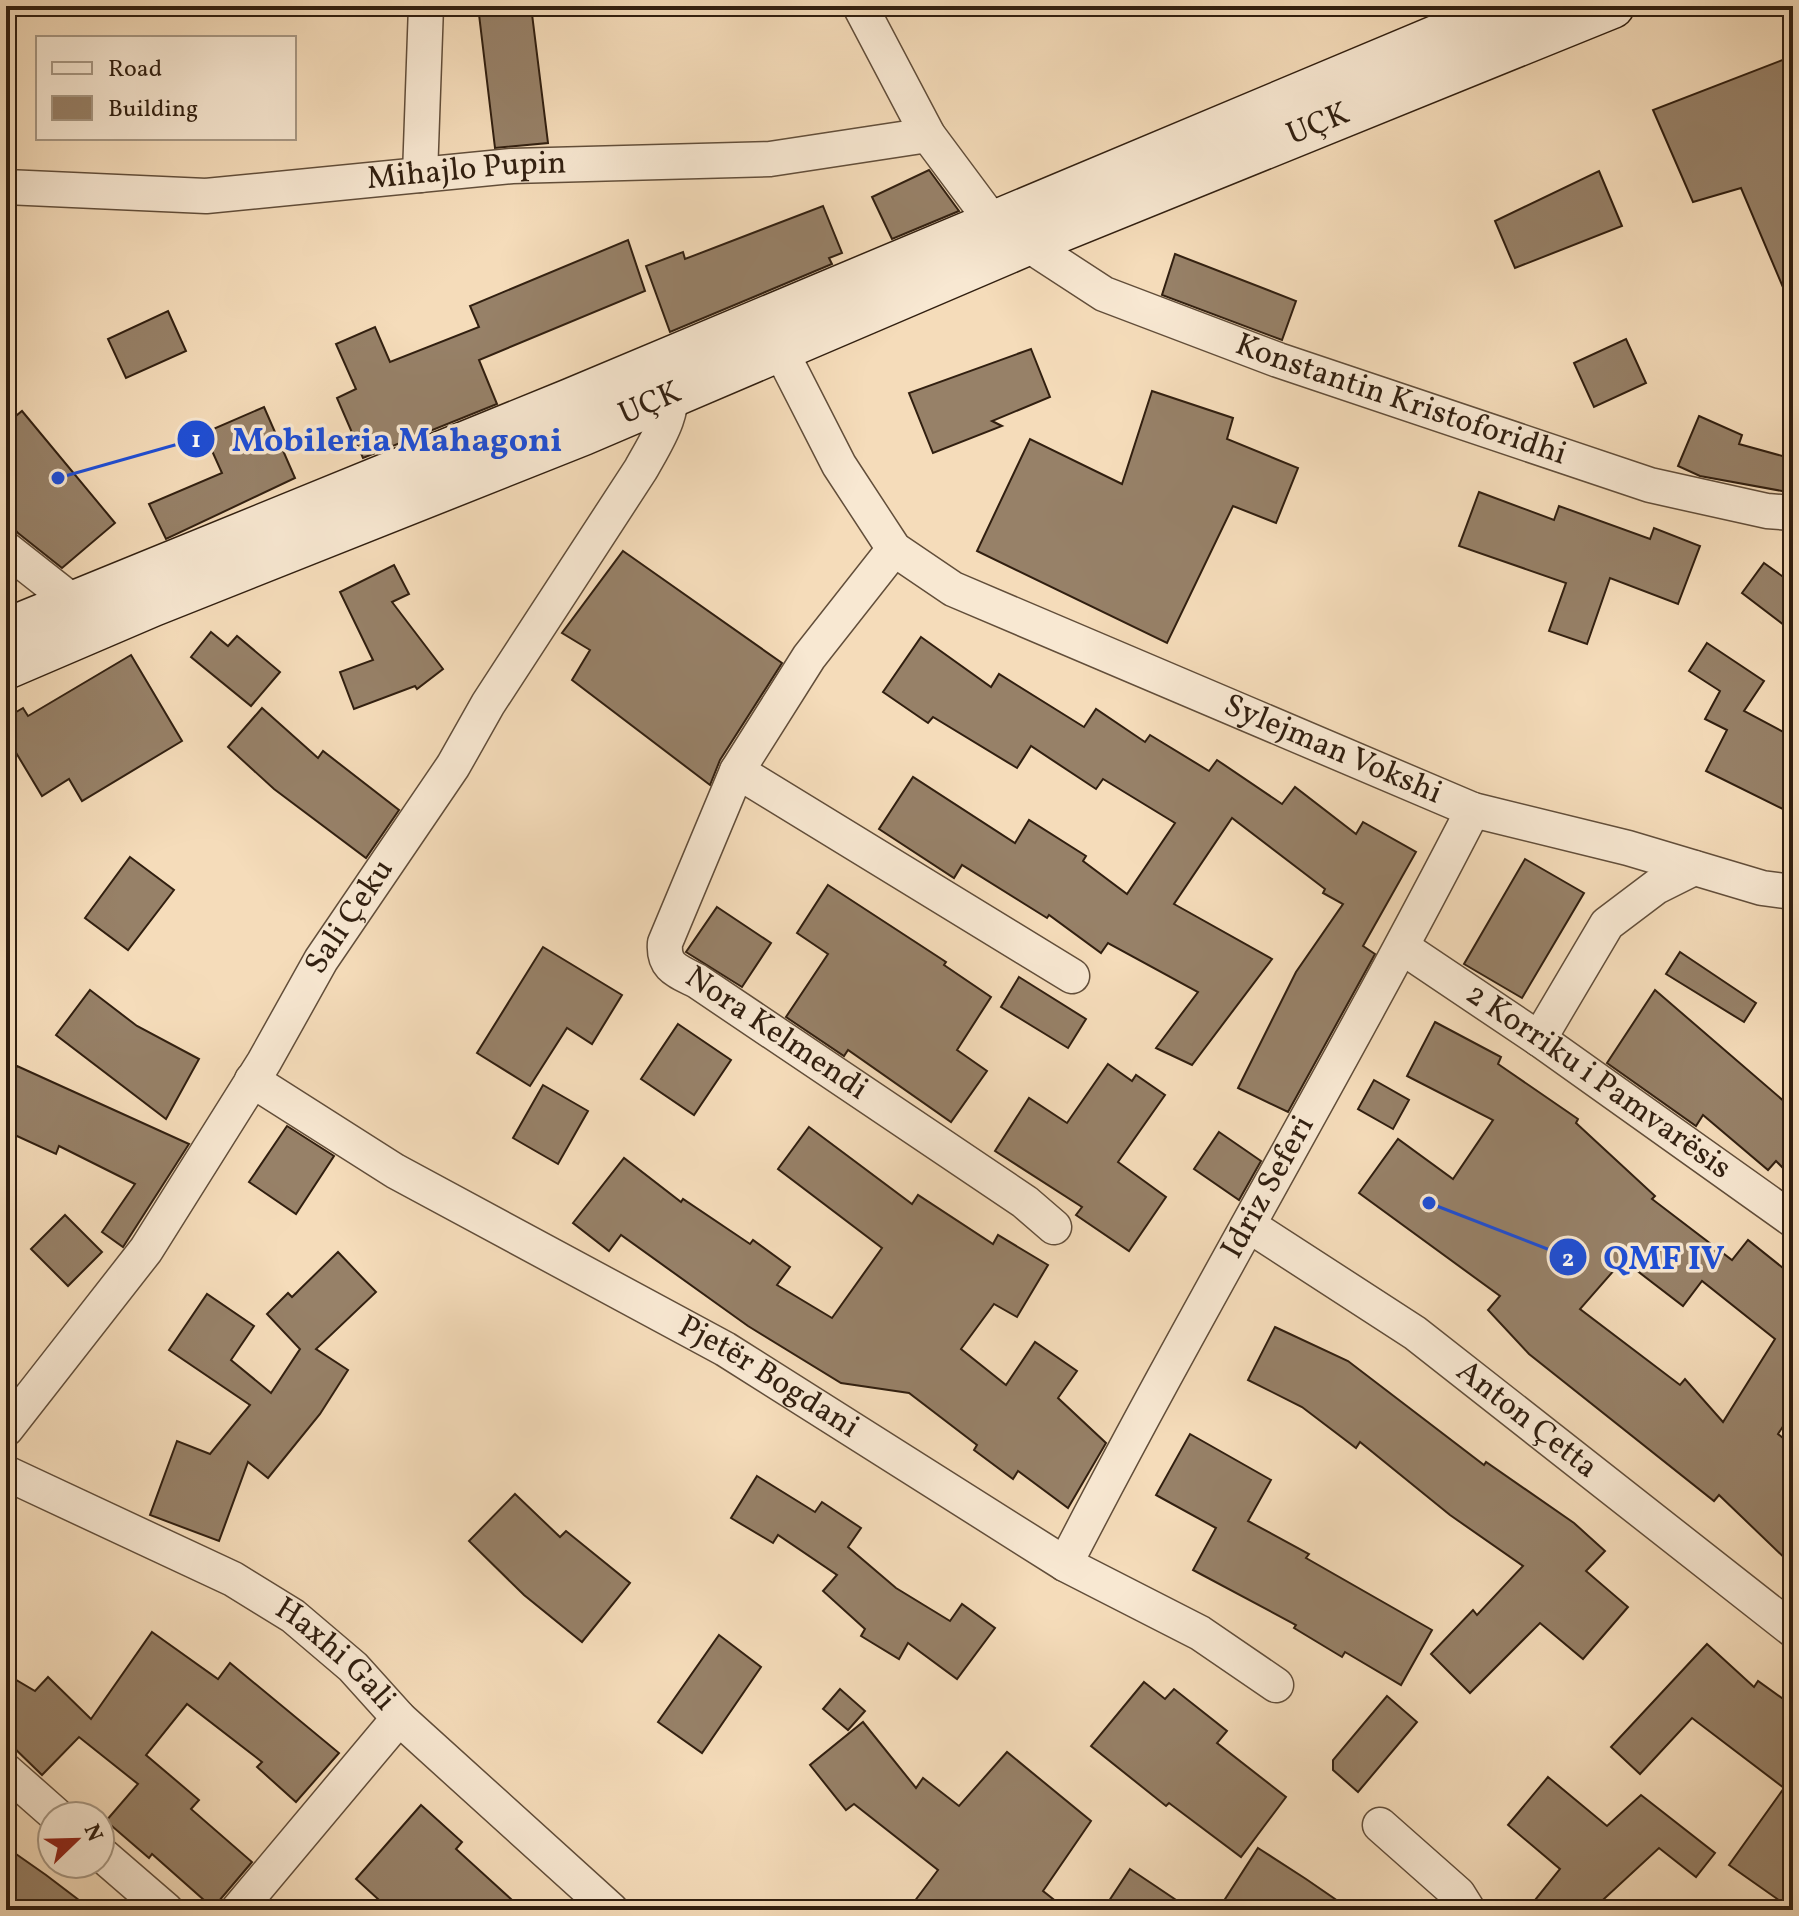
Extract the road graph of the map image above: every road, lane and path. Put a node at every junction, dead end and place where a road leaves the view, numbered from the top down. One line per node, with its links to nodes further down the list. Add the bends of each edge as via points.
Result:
1 (426, 6): 6 (street)
2 (860, 6): 5 (street)
3 (1512, 6): 8 (main road, UÇK)
4 (1612, 6): 8 (main road, UÇK)
5 (928, 135): 6 (street, Mihajlo Pupin, via 770,159 512,166); 8 (street)
6 (420, 175): 7 (street, Mihajlo Pupin, via 206,196)
7 (6, 187)
8 (1008, 233): 9 (main road, UÇK); 11 (street, Konstantin Kristoforidhi, via 1104,294 1278,360 1650,485)
9 (772, 334): 10 (main road, UÇK); 13 (street, Sylejman Vokshi, via 839,465)
10 (666, 378): 14 (main road, UÇK); 24 (street, Sali Çeku, via 659,435 641,469 453,766 321,960)
11 (1793, 513)
12 (6, 549): 14 (street)
13 (894, 549): 17 (street, via 809,657); 18 (street, Sylejman Vokshi, via 953,589)
14 (89, 614): 15 (main road, UÇK); 16 (main road, UÇK)
15 (6, 631)
16 (6, 667)
17 (737, 771): 22 (street); 27 (street, Nora Kelmendi, via 665,943 665,961 1025,1202)
18 (1473, 810): 19 (street, Sylejman Vokshi); 21 (street, Idriz Seferi)
19 (1694, 868): 20 (street, Sylejman Vokshi); 23 (street, via 1656,887 1607,924)
20 (1793, 892)
21 (1402, 947): 23 (street, 2 Korriku i Pamvarësis); 26 (street, Idriz Seferi)
22 (1072, 976)
23 (1539, 1039): 25 (street, 2 Korriku i Pamvarësis)
24 (252, 1080): 28 (street, Sali Çeku, via 146,1250); 30 (street, Pjetër Bogdani, via 395,1171 725,1349)
25 (1793, 1220)
26 (1250, 1226): 30 (street, Idriz Seferi, via 1145,1409); 31 (street, Anton Çetta, via 1415,1333)
27 (1054, 1227)
28 (6, 1429)
29 (6, 1473): 33 (street, Haxhi Gali, via 233,1579 293,1616 353,1667)
30 (1065, 1564): 32 (street, Pjetër Bogdani, via 1200,1633)
31 (1793, 1630)
32 (1276, 1685)
33 (399, 1718): 39 (street); 40 (street, Haxhi Gali)
34 (6, 1771): 35 (street)
35 (39, 1800)
36 (1380, 1825): 41 (street, via 1458,1894)
37 (116, 1867): 38 (street)
38 (166, 1910)
39 (238, 1910)
40 (611, 1910)
41 (1468, 1910)

